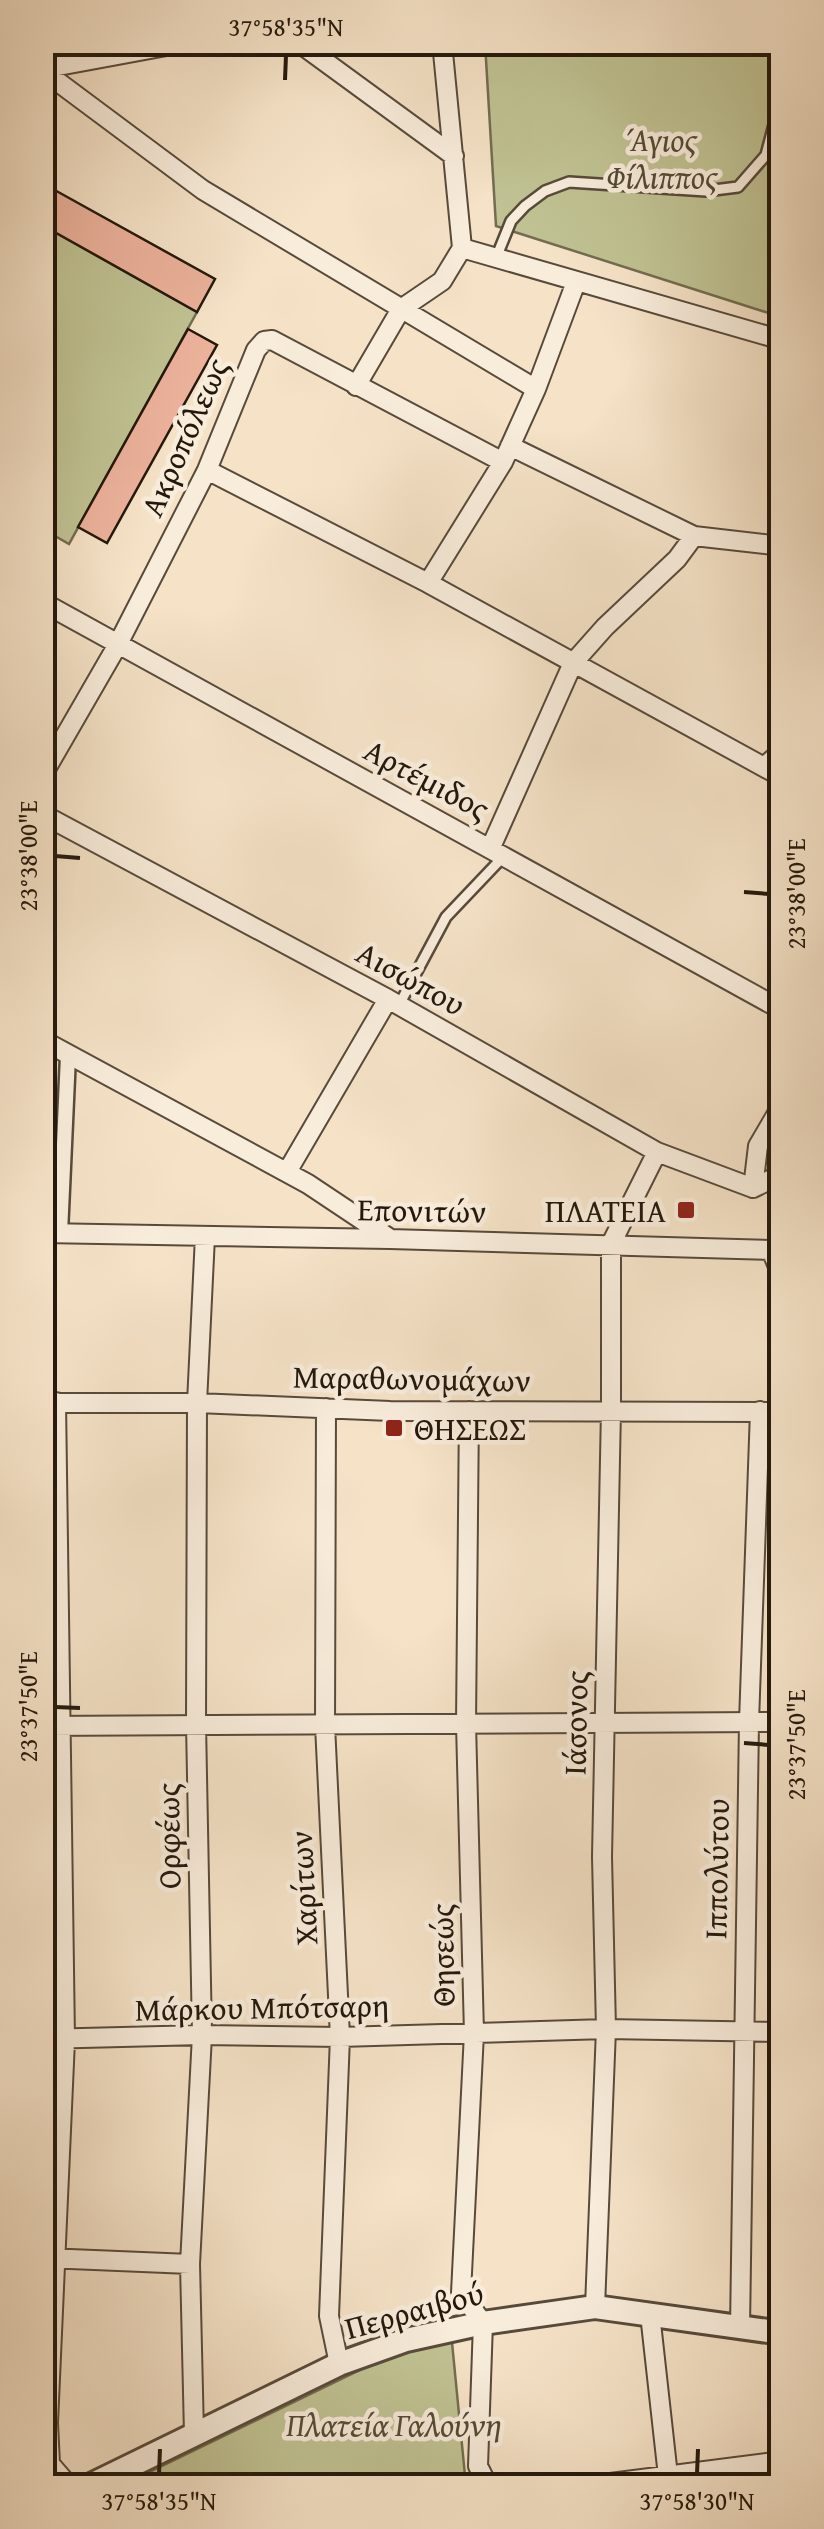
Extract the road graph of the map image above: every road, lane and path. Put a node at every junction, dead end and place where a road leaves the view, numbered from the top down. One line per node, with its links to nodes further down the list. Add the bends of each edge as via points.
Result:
1 (188, 42): 4 (street)
2 (298, 42): 6 (street)
3 (442, 42): 6 (street)
4 (42, 69): 10 (street, via 202,190)
5 (782, 94): 8 (lane, via 766,155 738,188 569,182 525,206 510,222)
6 (454, 156): 7 (street)
7 (462, 248): 8 (street); 10 (street, via 442,281)
8 (496, 259): 9 (street)
9 (576, 282): 11 (street); 13 (street)
10 (401, 309): 12 (street); 13 (street)
11 (782, 340)
12 (356, 386): 14 (street); 15 (street, Ακροπόλεως, via 264,341)
13 (536, 389): 14 (street)
14 (506, 454): 16 (street); 18 (street)
15 (207, 470): 18 (street); 20 (street, Ακροπόλεως)
16 (694, 536): 17 (street); 21 (street)
17 (782, 546)
18 (428, 583): 21 (street)
19 (42, 602): 20 (street, Αρτέμιδος)
20 (117, 646): 24 (street, Ακροπόλεως); 27 (street, Αρτέμιδος)
21 (573, 663): 23 (street); 27 (street)
22 (782, 750): 23 (street)
23 (764, 767): 25 (street)
24 (42, 776)
25 (782, 776)
26 (42, 814): 28 (street, Αισώπου)
27 (498, 851): 28 (lane, via 446,917); 29 (street, Αρτέμιδος)
28 (393, 1002): 33 (street, Αισώπου); 34 (street)
29 (782, 1010)
30 (42, 1040): 31 (street)
31 (68, 1056): 34 (street); 37 (street)
32 (782, 1105): 36 (street, via 758,1146)
33 (657, 1152): 36 (street, Αισώπου); 40 (street, Ιάσονος)
34 (287, 1172): 39 (street)
35 (782, 1174): 36 (street)
36 (753, 1188)
37 (52, 1233): 38 (street, Επονιτών)
38 (206, 1236): 39 (street, Επονιτών); 43 (street, Ορφέως)
39 (390, 1238): 40 (street, Επονιτών)
40 (610, 1244): 41 (street, Επονιτών, via 771,1250); 45 (street, Ιάσονος)
41 (782, 1276)
42 (49, 1402): 43 (street, Μαραθωνομάχων); 54 (street)
43 (198, 1403): 44 (street, Μαραθωνομάχων); 52 (street, Ορφέως)
44 (326, 1408): 47 (street, Μαραθωνομάχων); 55 (street, Χαρίτων)
45 (611, 1409): 46 (street, Μαραθωνομάχων); 47 (street, Μαραθωνομάχων); 51 (street, Ιάσονος)
46 (760, 1411): 48 (street, Μαραθωνομάχων); 49 (street, Ιππολύτου)
47 (470, 1412): 53 (street, Θησεώς)
48 (782, 1412)
49 (749, 1722): 50 (street); 51 (street); 57 (street, Ιππολύτου)
50 (782, 1722)
51 (606, 1723): 53 (street); 56 (street, Ιάσονος)
52 (196, 1724): 54 (street); 55 (street); 60 (street, Ορφέως)
53 (466, 1724): 55 (street); 59 (street, Θησεώς)
54 (51, 1726): 63 (street)
55 (325, 1726): 61 (street, Χαρίτων)
56 (606, 2029): 57 (street, Μάρκου Μπότσαρη); 59 (street, Μάρκου Μπότσαρη); 66 (street, Ιάσονος)
57 (744, 2031): 58 (street, Μάρκου Μπότσαρη); 69 (street, Ιππολύτου)
58 (782, 2032)
59 (474, 2033): 61 (street, Μάρκου Μπότσαρη); 68 (street, Θησεώς, via 461,2293)
60 (202, 2035): 61 (street, Μάρκου Μπότσαρη); 63 (street, Μάρκου Μπότσαρη); 65 (street, Ορφέως)
61 (340, 2038): 71 (street, Χαρίτων, via 329,2316)
62 (42, 2039): 63 (street, Μάρκου Μπότσαρη)
63 (65, 2040): 64 (street)
64 (49, 2258): 65 (street); 75 (street, via 50,2464)
65 (190, 2264): 72 (street, Ορφέως)
66 (596, 2307): 67 (street, Περραιβού); 68 (street, Περραιβού)
67 (650, 2314): 69 (street, Περραιβού); 74 (street)
68 (483, 2323): 71 (street, Περραιβού); 77 (street, Θησεώς, via 478,2466)
69 (740, 2328): 70 (street, Περραιβού)
70 (782, 2333)
71 (339, 2364): 72 (street, Περραιβού)
72 (194, 2434): 76 (street, Περραιβού)
73 (782, 2461): 74 (street)
74 (671, 2481): 78 (street)
75 (69, 2486)
76 (89, 2486)
77 (488, 2486)
78 (588, 2486)

